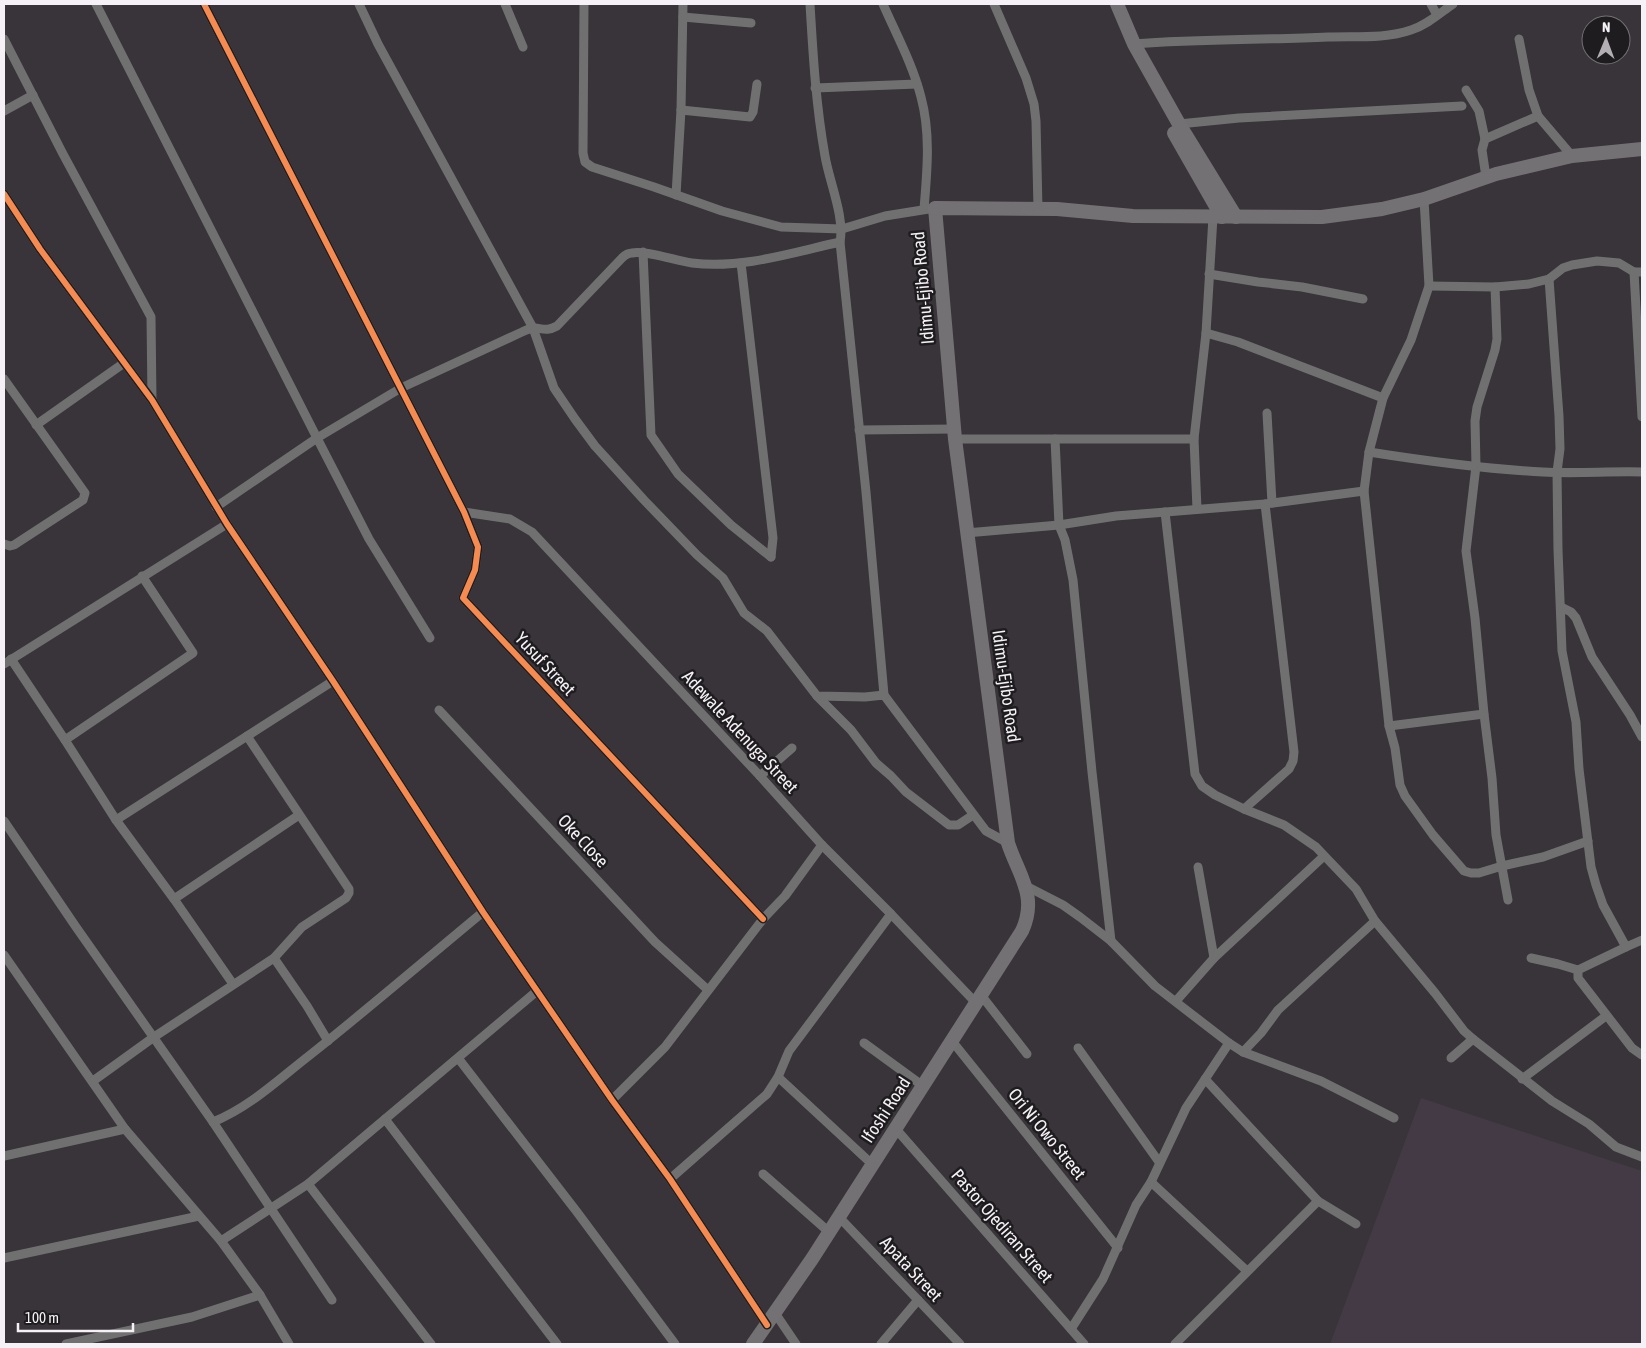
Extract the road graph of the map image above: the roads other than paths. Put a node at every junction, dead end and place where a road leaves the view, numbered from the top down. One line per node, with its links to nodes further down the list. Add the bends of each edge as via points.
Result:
1 (96, 4): 64 (street)
2 (204, 4): 56 (street, Yusuf Street)
3 (359, 4): 52 (street)
4 (505, 4): 20 (street)
5 (584, 4): 37 (street, via 585,162)
6 (683, 4): 15 (street)
7 (810, 4): 24 (street)
8 (883, 4): 23 (street)
9 (994, 4): 40 (street, via 1034,104)
10 (1108, 4): 21 (main road)
11 (1117, 4): 19 (main road)
12 (1431, 4): 14 (street)
13 (1453, 4): 14 (street)
14 (1437, 15): 19 (street, via 1410,30 1382,35)
15 (683, 17): 16 (street); 28 (street)
16 (751, 23)
17 (4, 39): 26 (street)
18 (1519, 39): 30 (street, via 1529,90)
19 (1134, 44): 21 (main road)
20 (523, 47)
21 (1140, 62): 31 (main road); 41 (main road)
22 (757, 84): 28 (street, via 750,117)
23 (917, 84): 24 (street); 39 (street, via 928,140)
24 (815, 88): 42 (street, via 825,157)
25 (1466, 90): 32 (street, via 1479,111)
26 (33, 95): 29 (street); 58 (street, via 151,317)
27 (1462, 106): 31 (street)
28 (681, 110): 37 (street)
29 (4, 111)
30 (1538, 116): 32 (street); 34 (street)
31 (1179, 124): 41 (main road)
32 (1485, 139): 35 (street, via 1482,150)
33 (1642, 149): 34 (main road, Idimu-Ejibo Road)
34 (1572, 156): 35 (main road, Idimu-Ejibo Road)
35 (1486, 177): 38 (main road, Idimu-Ejibo Road)
36 (4, 194): 54 (street, via 40,250)
37 (676, 195): 42 (street, via 781,227)
38 (1424, 199): 41 (main road, Idimu-Ejibo Road, via 1382,209 1322,217); 49 (street)
39 (930, 209): 40 (main road, Idimu-Ejibo Road); 42 (street, via 885,216); 63 (main road, Idimu-Ejibo Road)
40 (1038, 209): 41 (main road, Idimu-Ejibo Road, via 1133,216)
41 (1224, 217): 47 (street)
42 (842, 229): 43 (street)
43 (840, 242): 45 (street); 62 (street)
44 (643, 252): 45 (street, via 708,265); 45 (street, via 650,435 678,474 771,557 773,538); 52 (street, via 626,255 557,326 551,330)
45 (741, 263)
46 (1638, 272): 48 (street, via 1620,263 1597,261 1563,268); 60 (street)
47 (1209, 274): 51 (street, via 1302,286); 53 (street)
48 (1549, 279): 50 (street); 69 (street, via 1560,416)
49 (1429, 286): 50 (street); 57 (street, via 1412,340)
50 (1495, 287): 68 (street, via 1497,339 1477,407)
51 (1363, 299)
52 (533, 328): 56 (street); 87 (street, via 554,388 575,420 644,500 723,578 744,614 767,630)
53 (1206, 333): 57 (street, via 1238,342); 66 (street)
54 (124, 363): 58 (street); 61 (street)
55 (4, 379): 61 (street)
56 (401, 388): 64 (street); 75 (street, Yusuf Street)
57 (1384, 398): 67 (street)
58 (152, 400): 73 (street)
59 (1268, 413): 72 (street)
60 (1642, 417)
61 (36, 425): 80 (street, via 85,496 14,546)
62 (859, 430): 63 (street); 86 (street)
63 (955, 434): 65 (street); 79 (main road, Idimu-Ejibo Road)
64 (316, 438): 73 (street); 83 (street, via 369,539)
65 (1055, 439): 66 (street); 78 (street)
66 (1194, 439): 74 (street)
67 (1369, 452): 68 (street); 71 (street)
68 (1476, 466): 69 (street); 89 (street, via 1466,551 1476,618)
69 (1557, 472): 70 (street); 82 (street)
70 (1642, 472)
71 (1364, 491): 72 (street); 90 (street)
72 (1269, 504): 74 (street); 96 (street, via 1294,752 1289,769)
73 (216, 507): 77 (street)
74 (1197, 509): 76 (street)
75 (464, 512): 95 (street, Adewale Adenuga Street, via 510,519 532,532); 112 (street, Yusuf Street, via 478,547 475,570 463,598)
76 (1165, 512): 78 (street); 96 (street, via 1195,774 1202,786)
77 (227, 524): 81 (street); 85 (street)
78 (1059, 525): 79 (street); 115 (street, via 1073,580)
79 (966, 533): 102 (main road, Idimu-Ejibo Road)
80 (4, 544)
81 (142, 576): 84 (street); 93 (street, via 193,653)
82 (1561, 607): 92 (street, via 1576,618 1592,657); 101 (street, via 1562,651 1575,715)
83 (430, 638)
84 (7, 662): 93 (street)
85 (334, 681): 91 (street); 110 (street)
86 (884, 695): 87 (street); 97 (street)
87 (817, 696): 97 (street, via 906,792 942,820 949,825 958,825)
88 (439, 710): 123 (street, Oke Close, via 655,942)
89 (1484, 714): 90 (street); 105 (street)
90 (1389, 726): 105 (street, via 1400,784 1433,835 1464,871 1479,873)
91 (246, 736): 98 (street); 99 (street)
92 (1642, 737)
93 (65, 740): 99 (street)
94 (792, 748): 95 (street)
95 (760, 776): 103 (street, Adewale Adenuga Street)
96 (1244, 809): 104 (street, via 1284,826)
97 (973, 814): 102 (street, via 986,831)
98 (299, 815): 108 (street); 117 (street, via 349,893 302,927)
99 (116, 820): 108 (street)
100 (4, 821): 128 (street)
101 (1588, 841): 105 (street, via 1543,857); 116 (street, via 1591,867 1603,905)
102 (1008, 843): 107 (main road, Idimu-Ejibo Road)
103 (822, 845): 111 (street, Adewale Adenuga Street); 112 (street, via 785,896)
104 (1324, 856): 113 (street, via 1356,889); 118 (street)
105 (1502, 866): 109 (street)
106 (1198, 867): 118 (street)
107 (1026, 886): 115 (street, via 1063,905); 125 (main road, Ifoshi Road, via 1026,922)
108 (174, 899): 122 (street)
109 (1508, 900)
110 (483, 912): 124 (street); 130 (street)
111 (891, 914): 125 (street, Adewale Adenuga Street); 140 (street, via 789,1051)
112 (763, 919): 123 (street)
113 (1375, 921): 129 (street); 135 (street, via 1278,1010)
114 (1642, 940): 116 (street)
115 (1111, 941): 126 (street, via 1155,986)
116 (1626, 947): 121 (street)
117 (274, 958): 122 (street); 130 (street)
118 (1214, 958): 126 (street)
119 (1531, 958): 121 (street)
120 (6, 961): 143 (street)
121 (1578, 970): 127 (street, via 1578,978)
122 (232, 984): 128 (street)
123 (708, 990): 145 (street, via 665,1046)
124 (537, 991): 138 (street); 145 (street)
125 (979, 999): 131 (main road, Ifoshi Road); 136 (street, Adewale Adenuga Street)
126 (1176, 1001): 133 (street)
127 (1606, 1016): 137 (street, via 1632,1048); 142 (street)
128 (154, 1037): 143 (street); 148 (street)
129 (1473, 1039): 139 (street); 142 (street)
130 (328, 1041): 148 (street, via 253,1100)
131 (952, 1041): 144 (main road, Ifoshi Road); 166 (street, Ori Ni Owo Street)
132 (864, 1042): 144 (street)
133 (1230, 1043): 135 (street); 141 (street)
134 (1078, 1048): 153 (street)
135 (1244, 1052): 146 (street, via 1320,1081)
136 (1027, 1054)
137 (1642, 1055)
138 (458, 1058): 147 (street); 179 (street)
139 (1451, 1058)
140 (778, 1077): 154 (street); 156 (street, via 767,1094)
141 (1206, 1079): 153 (street, via 1186,1108); 159 (street)
142 (1522, 1079): 152 (street, via 1616,1146)
143 (93, 1081): 149 (street)
144 (923, 1086): 150 (main road, Ifoshi Road)
145 (612, 1100): 156 (street)
146 (1394, 1118)
147 (385, 1119): 158 (street); 178 (street)
148 (213, 1122): 160 (street)
149 (126, 1129): 151 (street); 161 (street)
150 (896, 1129): 154 (main road, Ifoshi Road); 174 (street, Pastor Ojediran Street)
151 (4, 1156)
152 (1642, 1157)
153 (1159, 1162): 157 (street)
154 (873, 1164): 162 (main road, Ifoshi Road)
155 (763, 1174): 164 (street)
156 (670, 1179): 173 (street)
157 (1151, 1182): 166 (street, via 1136,1205); 168 (street)
158 (308, 1184): 160 (street); 177 (street)
159 (1318, 1201): 163 (street); 168 (street)
160 (272, 1208): 165 (street); 170 (street)
161 (199, 1216): 165 (street); 167 (street)
162 (839, 1217): 164 (main road, Ifoshi Road); 171 (street, Apata Street)
163 (1356, 1224)
164 (829, 1232): 172 (main road, Ifoshi Road)
165 (220, 1242): 169 (street)
166 (1118, 1248): 174 (street, via 1098,1288)
167 (4, 1258)
168 (1247, 1271): 185 (street)
169 (260, 1295): 175 (street, via 192,1317); 176 (street)
170 (332, 1300)
171 (918, 1300): 182 (street); 183 (street, Apata Street)
172 (775, 1313): 173 (main road, Ifoshi Road); 181 (street)
173 (766, 1325): 180 (main road, Ifoshi Road)
174 (1071, 1329): 184 (street, Pastor Ojediran Street)
175 (66, 1344)
176 (289, 1344)
177 (431, 1344)
178 (557, 1344)
179 (675, 1344)
180 (752, 1344)
181 (796, 1344)
182 (881, 1344)
183 (960, 1344)
184 (1084, 1344)
185 (1175, 1344)

